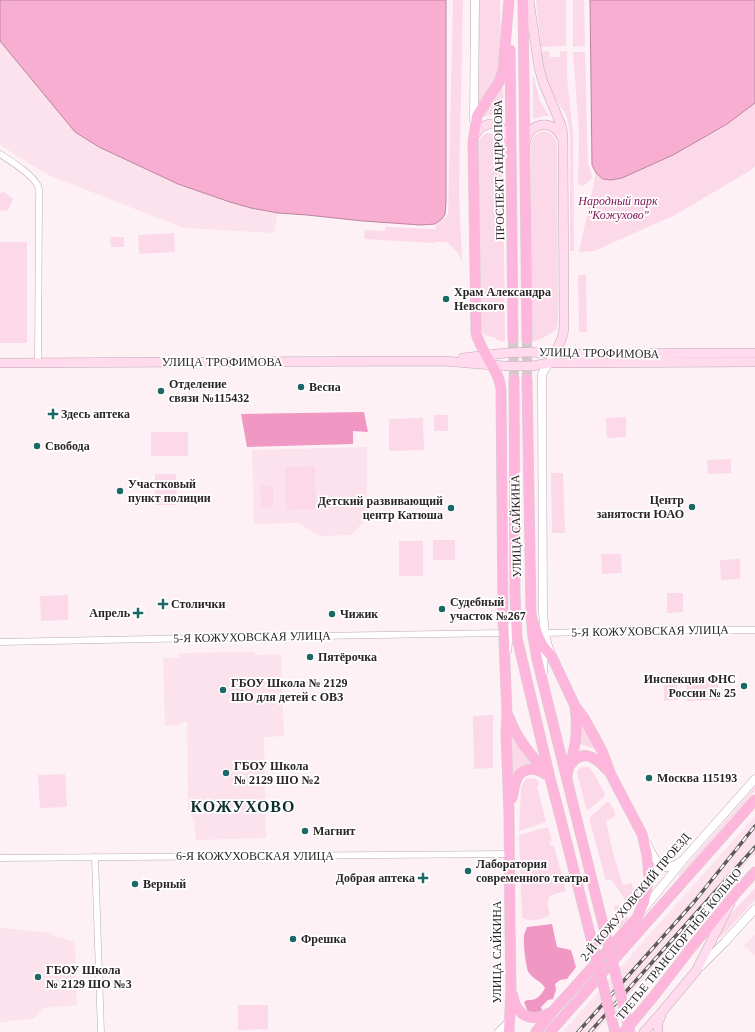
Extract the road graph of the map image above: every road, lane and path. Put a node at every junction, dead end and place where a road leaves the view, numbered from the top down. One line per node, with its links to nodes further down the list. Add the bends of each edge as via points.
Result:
1 (475, 0): 5 (street)
2 (509, 0): 5 (main road, via 503,71 499,82 477,116); 7 (main road, ПРОСПЕКТ АНДРОПОВА)
3 (524, 0): 6 (main road)
4 (529, 0): 8 (main road, via 539,68 564,134)
5 (474, 136): 7 (main road, via 484,125 497,125 507,132); 14 (main road, via 476,333)
6 (525, 146): 8 (main road, via 529,131 545,125 551,126 561,135); 11 (main road)
7 (512, 147): 10 (main road, ПРОСПЕКТ АНДРОПОВА)
8 (564, 150): 13 (main road, via 564,334)
9 (0, 154): 15 (street, via 22,169 38,186)
10 (513, 339)
11 (527, 339)
12 (755, 353): 13 (main road, УЛИЦА ТРОФИМОВА)
13 (554, 354): 14 (main road, УЛИЦА ТРОФИМОВА, bridge, via 505,353); 18 (street)
14 (489, 360): 15 (main road, УЛИЦА ТРОФИМОВА); 18 (main road, УЛИЦА ТРОФИМОВА, bridge, via 504,366); 25 (main road, via 497,374 501,389)
15 (38, 362): 17 (main road, УЛИЦА ТРОФИМОВА)
16 (755, 362): 18 (main road, УЛИЦА ТРОФИМОВА)
17 (0, 363)
18 (549, 363): 24 (street, via 542,374)
19 (514, 379): 21 (main road, УЛИЦА САЙКИНА)
20 (527, 379): 22 (main road, УЛИЦА САЙКИНА)
21 (515, 595): 29 (street, УЛИЦА САЙКИНА); 35 (main road, УЛИЦА САЙКИНА, via 520,651)
22 (531, 617): 27 (main road); 30 (main road, УЛИЦА САЙКИНА)
23 (755, 630): 24 (street, 5-Я КОЖУХОВСКАЯ УЛИЦА)
24 (545, 633): 27 (street); 28 (street)
25 (503, 634): 26 (street, 5-Я КОЖУХОВСКАЯ УЛИЦА); 29 (main road)
26 (0, 642)
27 (543, 646): 28 (main road); 30 (street)
28 (552, 657): 31 (main road)
29 (506, 669): 32 (main road, УЛИЦА САЙКИНА)
30 (543, 685): 37 (main road, УЛИЦА САЙКИНА)
31 (575, 706): 33 (main road, via 575,742); 34 (main road, via 602,751)
32 (508, 714): 35 (main road, via 517,736); 39 (main road, УЛИЦА САЙКИНА, via 506,733)
33 (568, 767): 34 (main road, via 577,758 589,757 600,762); 37 (main road)
34 (611, 775): 40 (main road)
35 (550, 778): 39 (main road, via 537,769 524,771 519,775 515,782); 59 (main road, УЛИЦА САЙКИНА, bridge)
36 (755, 779): 44 (street, 2-Й КОЖУХОВСКИЙ ПРОЕЗД)
37 (567, 786): 61 (main road, УЛИЦА САЙКИНА, bridge)
38 (755, 800): 58 (main road)
39 (509, 813): 41 (main road, УЛИЦА САЙКИНА)
40 (642, 834): 44 (street, via 659,865 670,866); 48 (main road, via 649,878 644,902)
41 (510, 854): 42 (street, 6-Я КОЖУХОВСКАЯ УЛИЦА); 50 (main road, УЛИЦА САЙКИНА)
42 (95, 857): 43 (street, 6-Я КОЖУХОВСКАЯ УЛИЦА); 54 (street)
43 (0, 858)
44 (684, 859): 48 (street, 2-Й КОЖУХОВСКИЙ ПРОЕЗД)
45 (755, 872): 46 (main road, ТРЕТЬЕ ТРАНСПОРТНОЕ КОЛЬЦО)
46 (736, 893): 49 (main road); 60 (main road, ТРЕТЬЕ ТРАНСПОРТНОЕ КОЛЬЦО)
47 (755, 909): 49 (street)
48 (637, 918): 51 (main road, 2-Й КОЖУХОВСКИЙ ПРОЕЗД)
49 (696, 970): 52 (main road)
50 (511, 989): 51 (main road, via 513,1000 524,1015 534,1018); 53 (main road, УЛИЦА САЙКИНА)
51 (553, 1011): 57 (main road, 2-Й КОЖУХОВСКИЙ ПРОЕЗД)
52 (662, 1014): 62 (main road); 63 (main road, via 658,1022)
53 (510, 1021): 55 (street); 56 (main road, УЛИЦА САЙКИНА)
54 (101, 1032)
55 (499, 1032)
56 (508, 1032)
57 (536, 1032)
58 (550, 1032)
59 (615, 1032)
60 (624, 1032)
61 (630, 1032)
62 (644, 1032)
63 (658, 1032)

